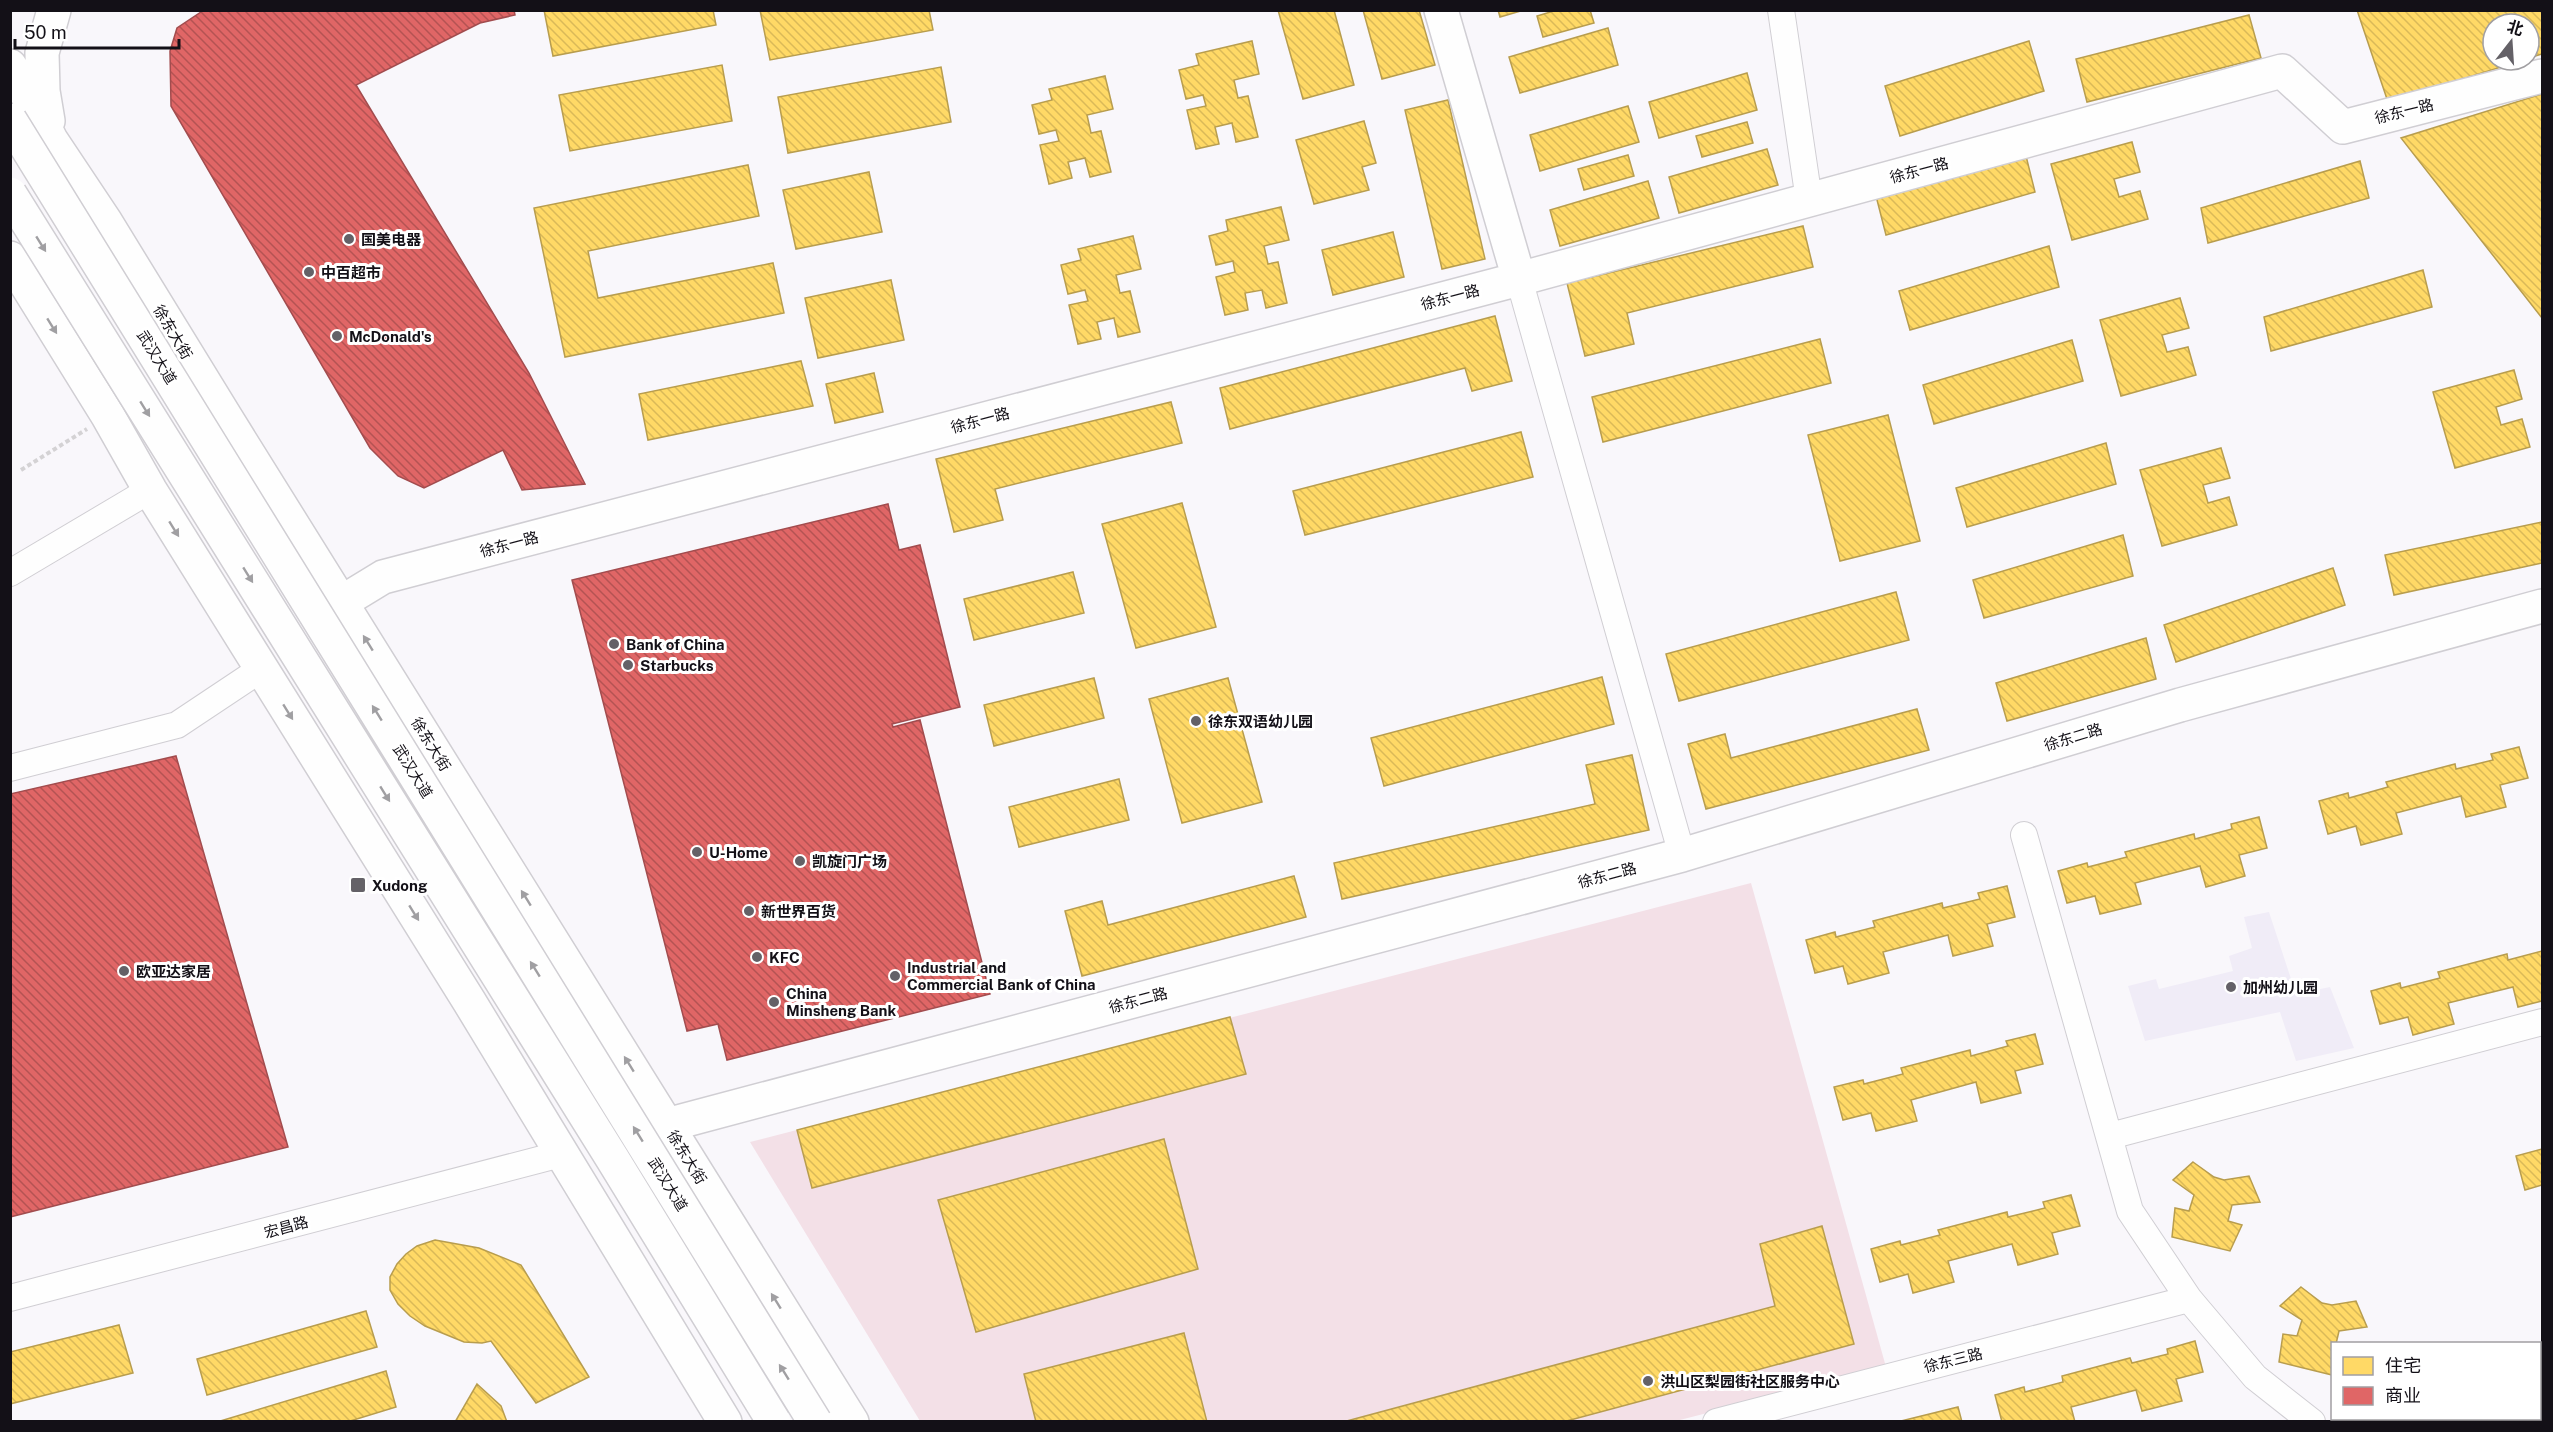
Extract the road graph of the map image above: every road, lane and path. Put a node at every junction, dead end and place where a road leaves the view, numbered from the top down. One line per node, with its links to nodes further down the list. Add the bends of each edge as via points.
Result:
1 (54, 10): 7 (main road, via 42,53)
2 (1441, 10): 11 (main road)
3 (1781, 10): 9 (street)
4 (10, 66): 7 (main road, 徐东大街)
5 (2542, 76): 9 (main road, 徐东一路, via 2343,127 2282,71)
6 (10, 120): 30 (main road, 武汉大道, one-way to 6, bridge)
7 (51, 140): 16 (main road, 徐东大街)
8 (10, 194): 29 (main road, one-way to 29, bridge)
9 (1809, 200): 11 (main road, 徐东一路)
10 (10, 258): 12 (main road, one-way to 12)
11 (1519, 279): 16 (main road, 徐东一路, via 383,577); 21 (street)
12 (108, 416): 13 (path); 14 (main road)
13 (21, 470)
14 (150, 490): 15 (street); 18 (main road, one-way to 18)
15 (10, 573)
16 (342, 602): 23 (main road, 徐东大街, one-way to 16)
17 (2542, 606): 21 (main road, 徐东二路, via 2180,705)
18 (261, 669): 19 (street, via 177,725); 25 (main road, one-way to 25)
19 (10, 768)
20 (2024, 835): 24 (street)
21 (1682, 855): 23 (main road, 徐东二路)
22 (2542, 1022): 24 (street)
23 (667, 1125): 31 (main road, 徐东大街, one-way to 23)
24 (2110, 1136): 27 (street, via 2130,1211)
25 (561, 1154): 26 (street, 宏昌路); 28 (main road)
26 (10, 1298)
27 (2189, 1299): 32 (street, 徐东三路); 33 (street, via 2255,1377)
28 (725, 1422)
29 (774, 1422)
30 (815, 1422)
31 (852, 1422)
32 (1716, 1422)
33 (2312, 1422)

